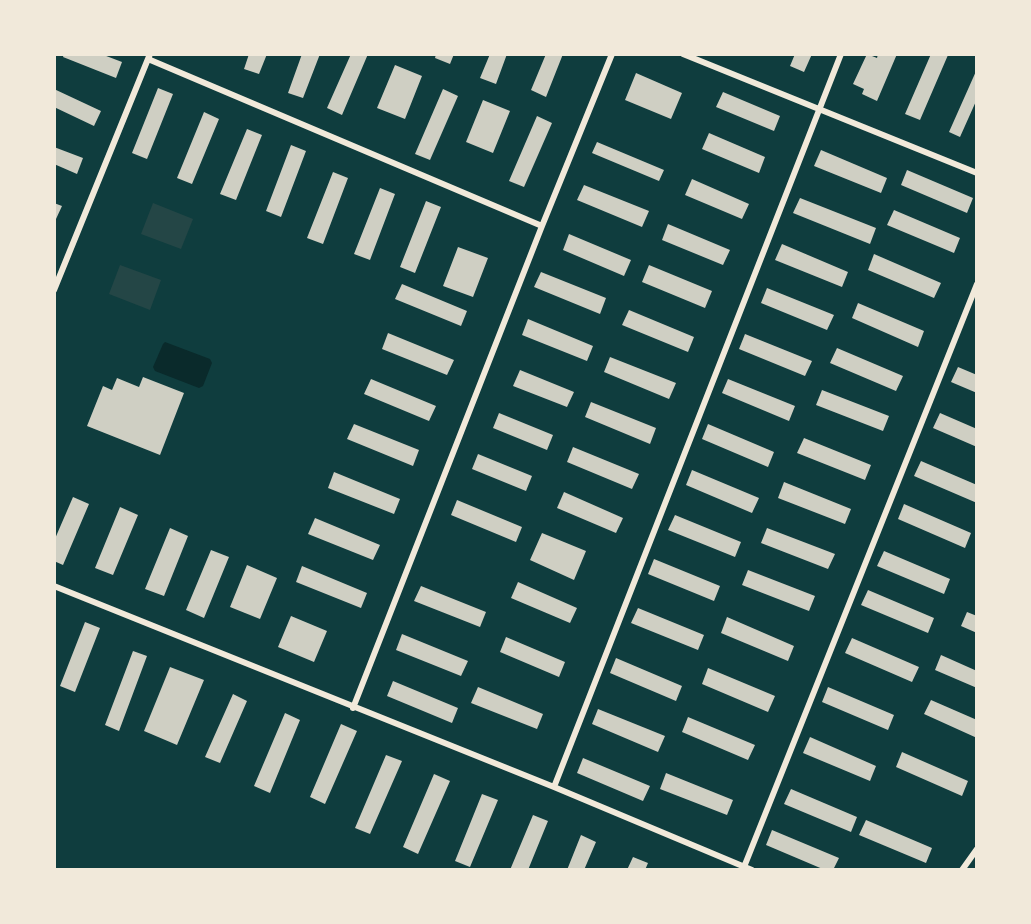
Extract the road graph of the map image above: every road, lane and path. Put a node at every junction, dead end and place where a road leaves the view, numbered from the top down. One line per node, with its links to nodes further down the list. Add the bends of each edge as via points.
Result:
1 (612, 54): 7 (street)
2 (683, 54): 5 (street)
3 (841, 54): 5 (street)
4 (149, 56): 7 (street); 9 (street)
5 (819, 109): 6 (street); 12 (street)
6 (977, 173)
7 (542, 226): 11 (street)
8 (977, 284): 14 (street)
9 (54, 290)
10 (54, 586): 11 (street)
11 (353, 708): 12 (street)
12 (554, 787): 14 (street)
13 (977, 849): 16 (street)
14 (744, 867): 15 (street)
15 (752, 870)
16 (962, 870)

